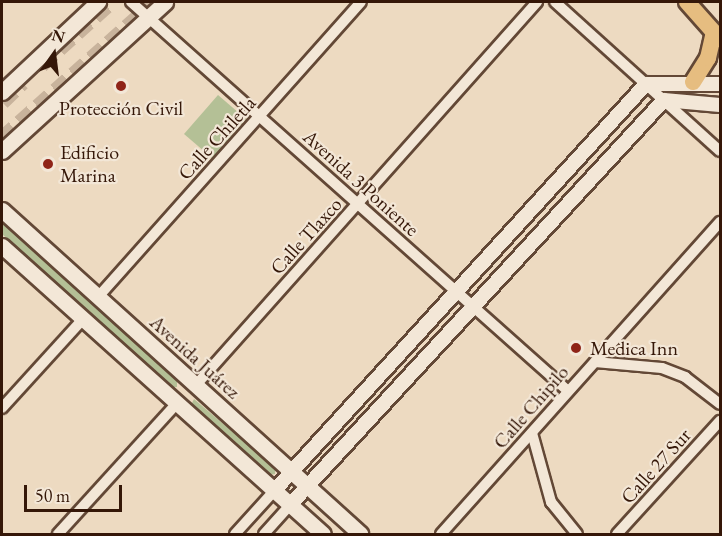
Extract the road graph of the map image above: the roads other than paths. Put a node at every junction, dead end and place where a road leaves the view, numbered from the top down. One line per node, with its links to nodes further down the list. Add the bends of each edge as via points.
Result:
1 (98, 2): 13 (main road)
2 (131, 2): 8 (street, Avenida 3 Poniente)
3 (165, 2): 8 (main road)
4 (361, 2): 16 (street, Calle Chiletla)
5 (537, 2): 19 (street, Calle Tlaxco)
6 (555, 2): 11 (street)
7 (687, 2): 9 (main road)
8 (147, 16): 16 (street, Avenida 3 Poniente); 17 (main road)
9 (717, 36): 10 (main road)
10 (693, 82): 11 (street); 12 (street)
11 (646, 84): 14 (street); 23 (street)
12 (720, 84)
13 (2, 92)
14 (664, 100): 15 (street); 18 (street); 25 (street)
15 (720, 105)
16 (261, 117): 19 (street, Avenida 3 Poniente); 24 (street, Calle Chiletla)
17 (2, 151)
18 (720, 151)
19 (359, 205): 23 (street, Avenida 3 Poniente); 28 (street, Calle Tlaxco)
20 (2, 210): 24 (main road, Avenida Juárez)
21 (720, 222): 27 (street, Calle Chipilo)
22 (2, 246): 26 (main road)
23 (455, 292): 25 (street, Avenida 3 Poniente); 35 (street)
24 (98, 297): 28 (main road, Avenida Juárez)
25 (471, 307): 29 (street, Avenida 3 Poniente); 36 (street)
26 (84, 318): 30 (main road); 32 (street)
27 (595, 362): 29 (street, Calle Chipilo); 31 (street, via 662,368 685,377)
28 (196, 385): 35 (main road, Avenida Juárez)
29 (568, 391): 34 (street, Calle Chipilo)
30 (177, 404): 37 (main road); 39 (street)
31 (720, 404)
32 (2, 408)
33 (720, 421): 46 (street, Calle 27 Sur)
34 (532, 434): 44 (street, Calle Chipilo); 45 (street, via 551,502)
35 (291, 472): 36 (main road, Avenida Juárez); 37 (street)
36 (307, 487): 38 (street); 43 (main road, Avenida Juárez)
37 (274, 491): 38 (main road); 40 (street)
38 (290, 505): 41 (street); 42 (main road)
39 (58, 534)
40 (235, 534)
41 (264, 534)
42 (323, 534)
43 (360, 534)
44 (441, 534)
45 (577, 534)
46 (617, 534)

